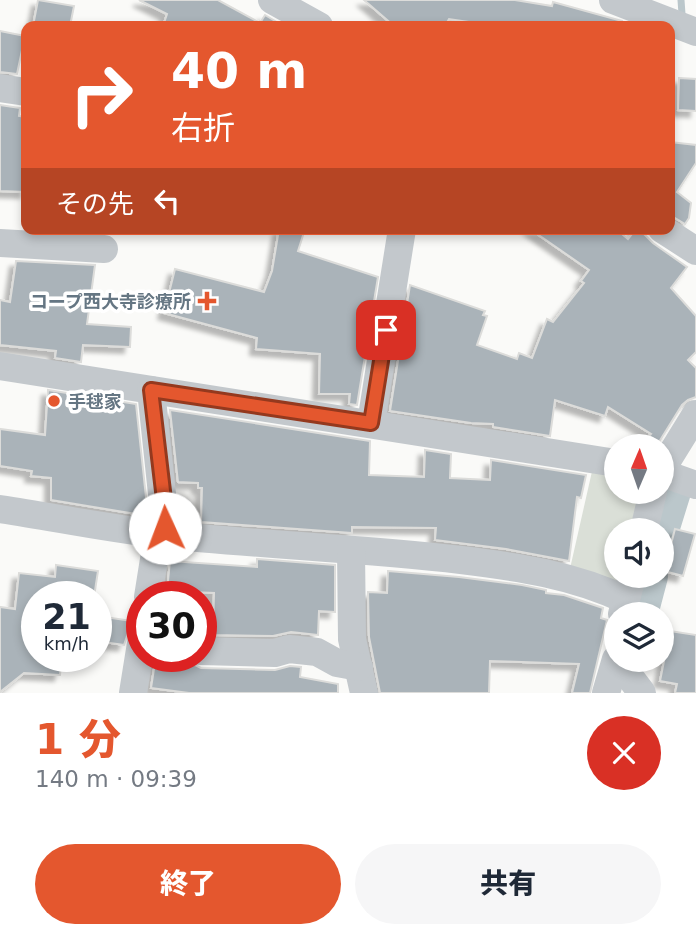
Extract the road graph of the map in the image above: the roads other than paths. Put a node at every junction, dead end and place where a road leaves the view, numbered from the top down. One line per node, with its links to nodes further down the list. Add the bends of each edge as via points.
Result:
1 (272, 0): 3 (street)
2 (613, 0): 4 (street)
3 (309, 21)
4 (667, 21)
5 (675, 24): 6 (street)
6 (696, 32)
7 (0, 88): 8 (street)
8 (21, 91)
9 (401, 235): 17 (street)
10 (674, 235): 12 (street)
11 (0, 243): 13 (street)
12 (695, 246)
13 (104, 249)
14 (0, 366): 15 (street)
15 (151, 390): 17 (street); 23 (street, via 165,508 165,528)
16 (696, 414): 18 (street)
17 (371, 423): 19 (street)
18 (674, 451)
19 (604, 461)
20 (674, 476): 21 (street)
21 (696, 485)
22 (0, 509): 23 (street)
23 (158, 534): 24 (street); 25 (street)
24 (351, 550): 26 (street, via 518,568); 31 (street, via 352,639)
25 (151, 581)
26 (627, 597)
27 (217, 651): 31 (street, via 317,652)
28 (136, 672): 32 (street)
29 (612, 672): 33 (street)
30 (626, 672): 34 (street)
31 (361, 680)
32 (133, 693)
33 (606, 693)
34 (642, 693)

